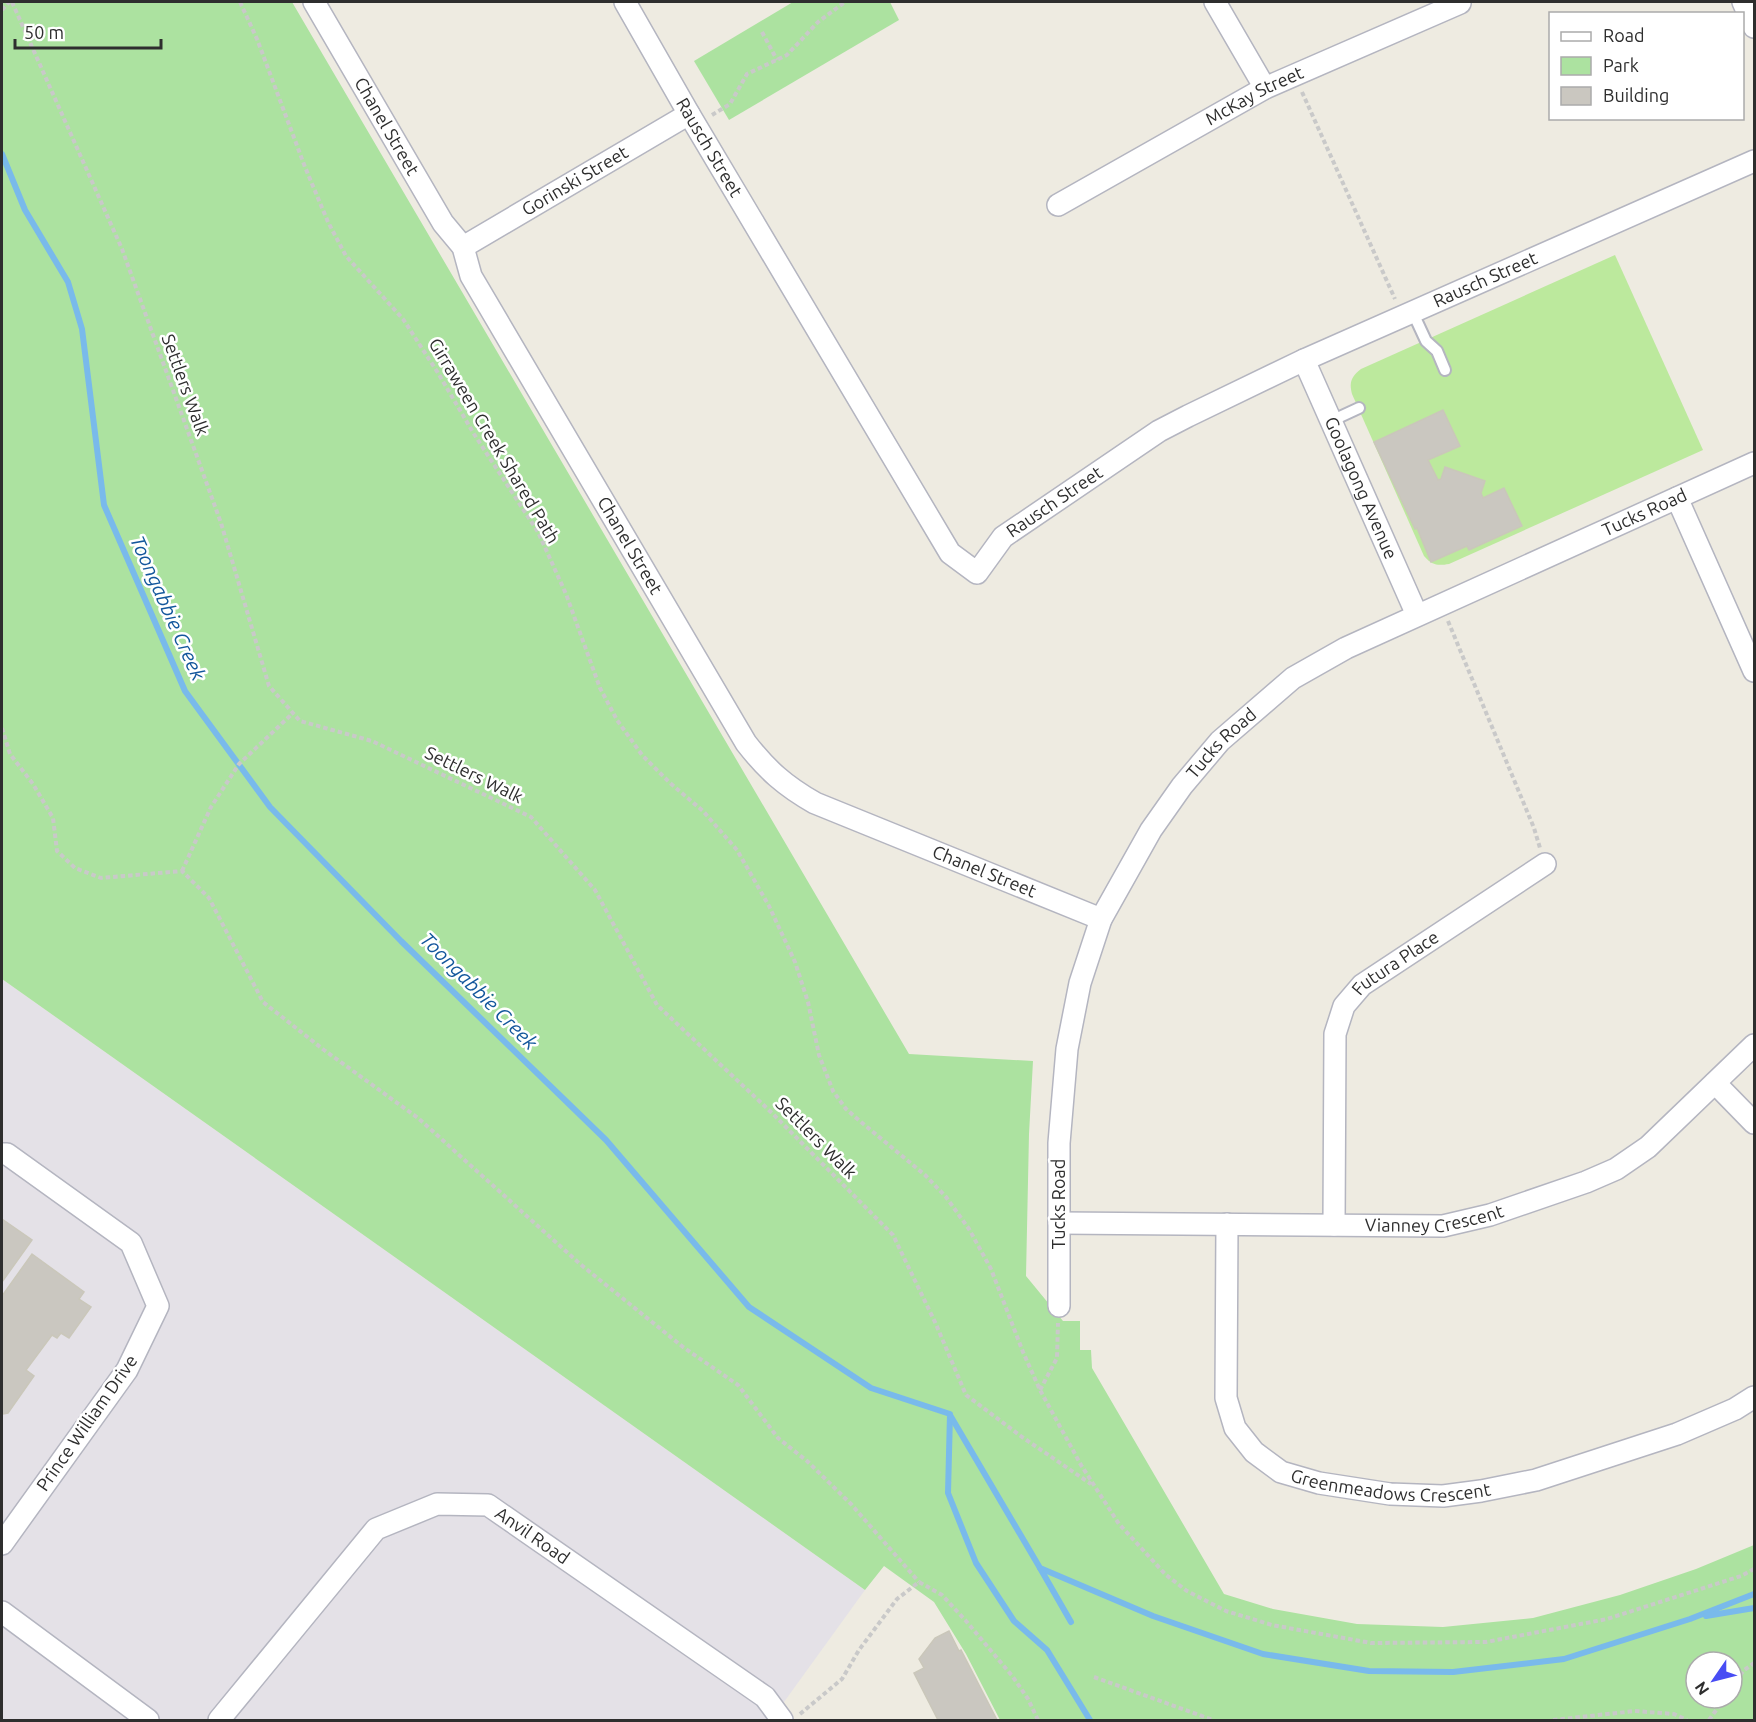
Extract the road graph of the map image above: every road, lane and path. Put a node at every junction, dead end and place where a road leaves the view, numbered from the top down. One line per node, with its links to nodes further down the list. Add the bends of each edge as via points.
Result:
1 (10, 2): 9 (path); 29 (path, Settlers Walk, via 122,249 221,523 269,686)
2 (240, 2): 42 (path, Girraween Creek Shared Path, via 328,222 346,256 403,319 538,532 566,594 600,688 617,720 642,755 703,811 737,850 795,962 819,1055 833,1091 861,1122 925,1175 969,1229 991,1269)
3 (314, 2): 18 (street, Chanel Street, via 443,223)
4 (625, 2): 15 (street, Rausch Street)
5 (845, 2): 12 (path, via 818,22 788,55)
6 (1215, 2): 14 (street)
7 (1743, 2): 10 (street)
8 (1460, 3): 13 (street, McKay Street)
9 (2, 10)
10 (1755, 27)
11 (762, 32): 12 (path)
12 (777, 60): 15 (path, via 747,74 730,104)
13 (1294, 75): 14 (street, McKay Street); 19 (path)
14 (1265, 88): 17 (street, McKay Street)
15 (692, 120): 18 (street, Gorinski Street); 20 (street, Rausch Street, via 950,553 977,573 1004,537 1159,431)
16 (1755, 161): 19 (street, Rausch Street)
17 (1058, 205)
18 (464, 247): 33 (street, Chanel Street, via 471,276 746,743 763,765 789,788 815,803)
19 (1408, 315): 20 (street, Rausch Street); 21 (lane, via 1437,351)
20 (1304, 360): 23 (street, Goolagong Avenue)
21 (1445, 370)
22 (1359, 408): 23 (lane)
23 (1331, 421): 27 (street, Goolagong Avenue)
24 (1755, 463): 25 (street, Tucks Road)
25 (1677, 498): 26 (street, Tucks Road); 28 (street)
26 (1441, 604): 27 (street, Tucks Road); 31 (path, via 1534,828)
27 (1417, 615): 33 (street, Tucks Road, via 1293,678 1220,741 1151,830)
28 (1755, 671)
29 (293, 713): 32 (path, via 239,764 212,807); 44 (path, Settlers Walk, via 300,722 372,741 531,817 595,890 657,1005 893,1235 936,1322 966,1395)
30 (2, 728): 32 (path, via 10,754 53,818 57,851 75,868 101,878)
31 (1545, 864): 40 (street, Futura Place, via 1362,985 1344,1006 1335,1034)
32 (182, 871): 47 (path, via 209,898 263,1002 418,1118 580,1264 683,1347 738,1385 778,1438 851,1504)
33 (1101, 919): 38 (street, Tucks Road, via 1080,983 1067,1049 1059,1143)
34 (1755, 1045): 35 (street, Vianney Crescent)
35 (1715, 1083): 36 (street); 40 (street, Vianney Crescent, via 1648,1146 1616,1169 1586,1182 1490,1215 1443,1226)
36 (1755, 1124)
37 (2, 1154): 45 (street, Prince William Drive, via 131,1243 158,1306 127,1370)
38 (1059, 1223): 39 (street, Vianney Crescent); 41 (street, Tucks Road)
39 (1227, 1224): 40 (street, Vianney Crescent); 43 (street, Greenmeadows Crescent, via 1226,1398 1235,1428 1254,1452 1281,1473 1390,1494 1443,1496 1481,1491 1536,1480 1677,1434)
40 (1334, 1225)
41 (1059, 1306): 42 (path, via 1057,1358)
42 (1040, 1390): 44 (path, Girraween Creek Shared Path)
43 (1755, 1397)
44 (1094, 1486): 46 (path, Girraween Creek Shared Path, via 1119,1524 1166,1575 1187,1591 1226,1611 1272,1625 1371,1643 1486,1642 1607,1619)
45 (2, 1544)
46 (1755, 1569)
47 (919, 1582): 53 (path, via 897,1599 842,1679); 54 (path, via 942,1595 966,1621 1013,1677)
48 (2, 1612): 50 (street)
49 (1094, 1677): 55 (path)
50 (148, 1720)
51 (219, 1720): 52 (street, Anvil Road, via 376,1529 437,1504 488,1505 765,1697)
52 (782, 1720)
53 (792, 1720)
54 (1038, 1720)
55 (1213, 1720)
56 (1553, 1720): 57 (path, via 1635,1711 1674,1714)
57 (1687, 1720)

